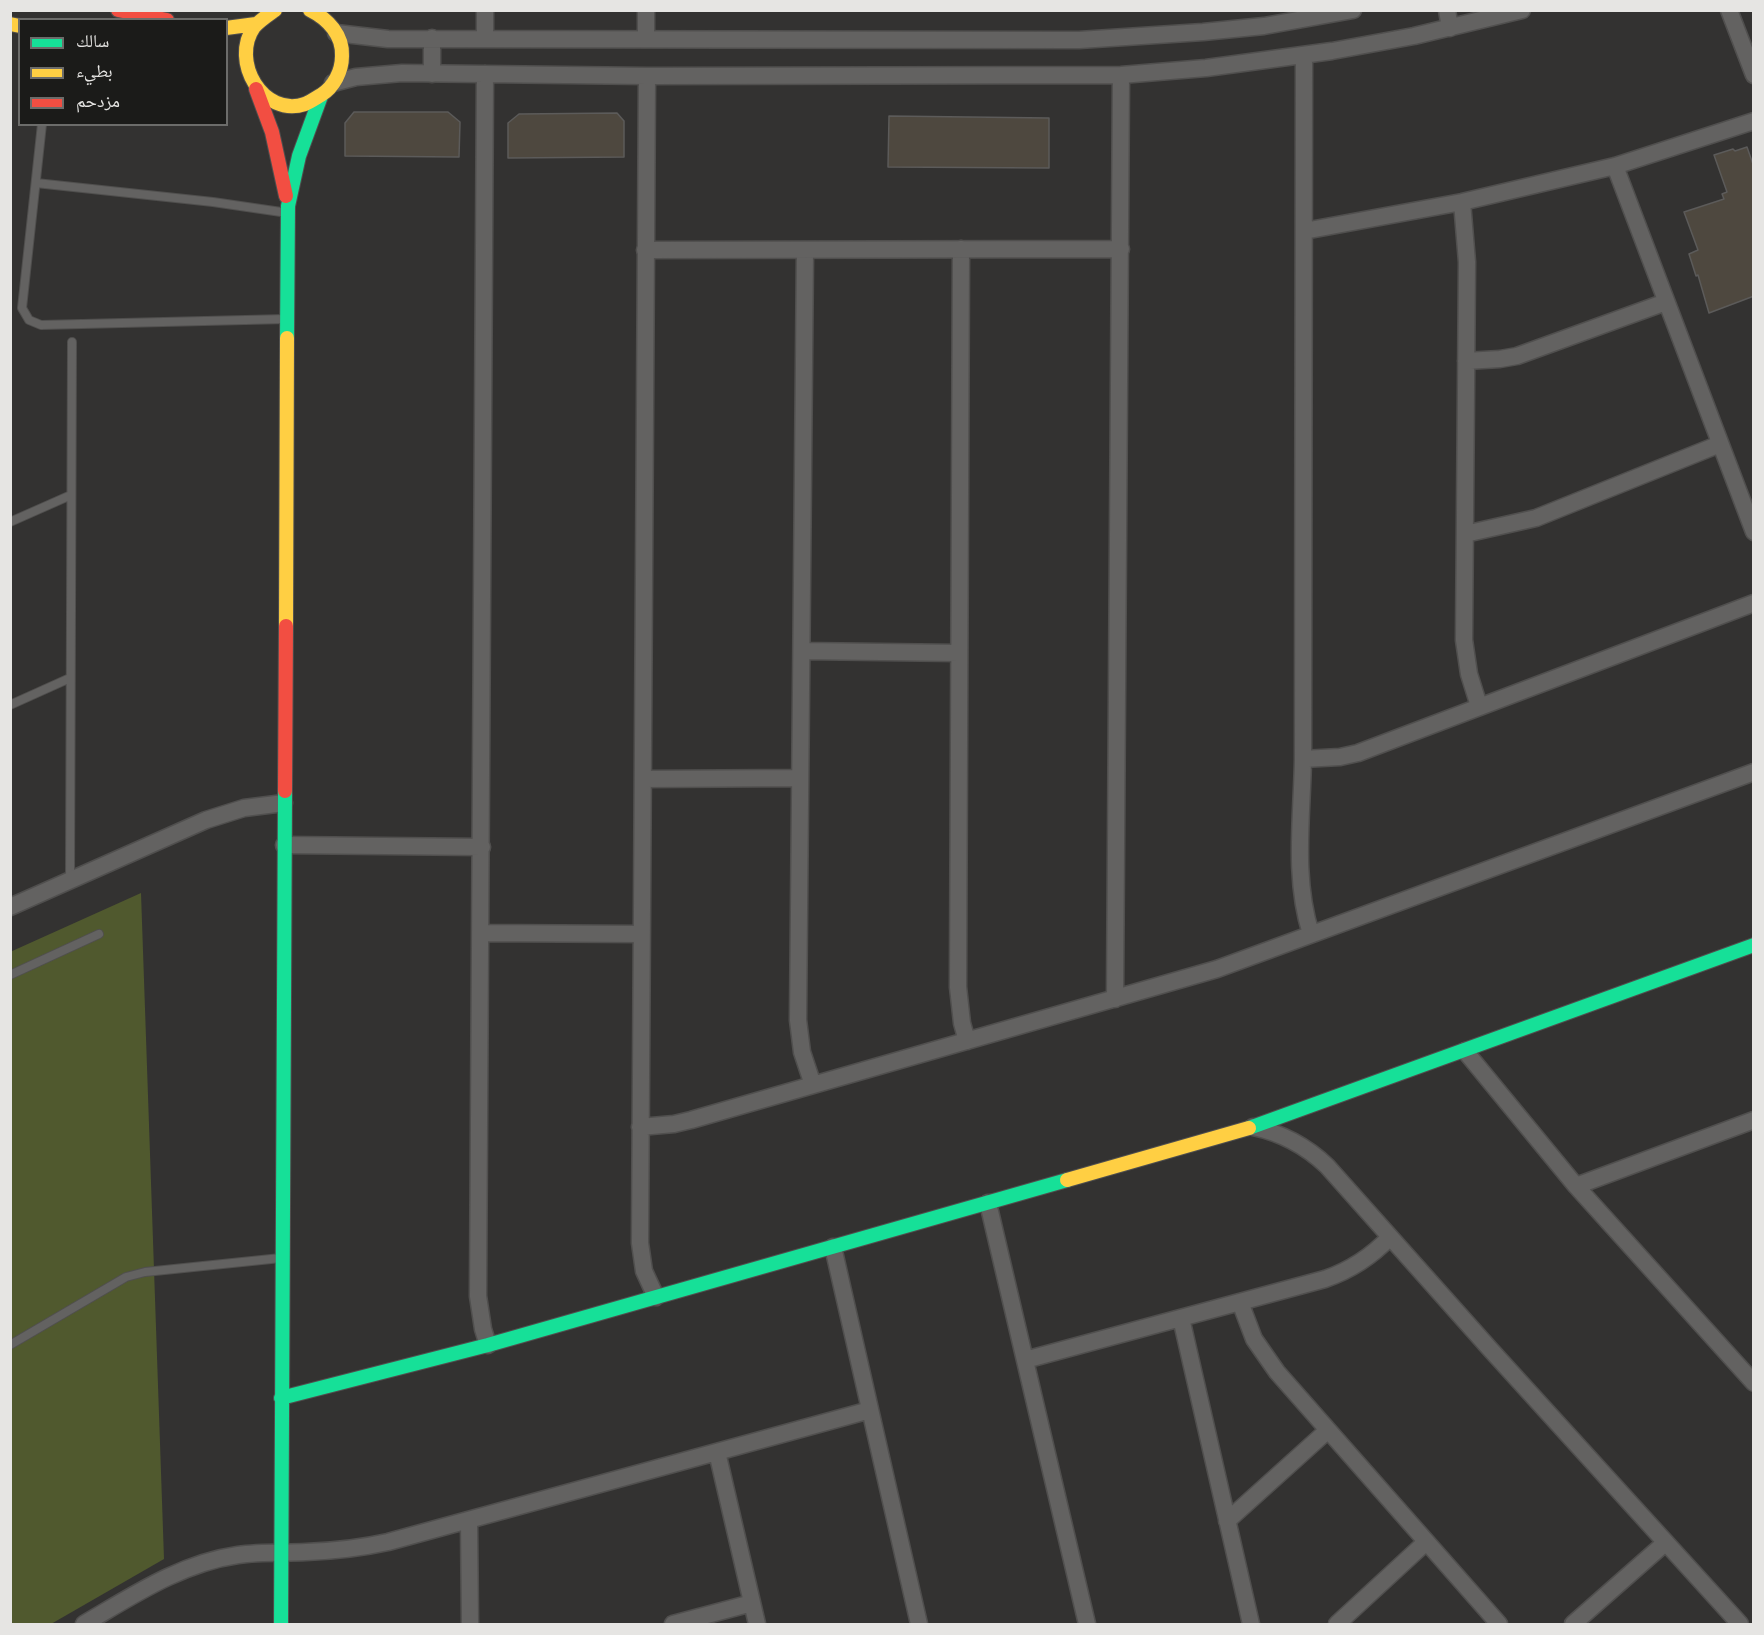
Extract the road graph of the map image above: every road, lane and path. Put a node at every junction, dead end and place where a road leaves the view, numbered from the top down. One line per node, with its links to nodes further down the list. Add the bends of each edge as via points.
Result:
1 (118, 10): 10 (street)
2 (310, 10): 11 (street)
3 (485, 10): 14 (street)
4 (646, 10): 16 (street)
5 (1447, 10): 13 (street)
6 (1522, 10): 13 (street)
7 (1729, 10): 23 (street)
8 (1350, 11): 16 (street, via 1254,27 1110,39)
9 (266, 15): 12 (street); 25 (street, via 250,32 244,50 246,70)
10 (157, 18)
11 (328, 21): 15 (street, via 371,38); 24 (street, via 342,53)
12 (228, 27)
13 (1450, 28): 17 (street)
14 (484, 37): 15 (street); 16 (street)
15 (432, 38): 19 (street)
16 (646, 39)
17 (1304, 56): 22 (street); 33 (street)
18 (231, 70): 25 (street)
19 (432, 74): 20 (street); 24 (street, via 379,74)
20 (485, 74): 21 (street); 59 (street)
21 (647, 75): 22 (street); 36 (street)
22 (1121, 75): 35 (street)
23 (1754, 75)
24 (333, 83): 26 (street)
25 (253, 84): 26 (street, via 265,96 287,105); 32 (street, via 272,132)
26 (321, 96): 32 (street, via 299,156)
27 (1754, 121): 29 (street)
28 (42, 126): 30 (lane)
29 (1615, 166): 31 (street); 38 (street)
30 (36, 183): 32 (lane); 39 (lane, via 22,308 35,323 41,326)
31 (1462, 202): 33 (street); 41 (street, via 1467,262)
32 (288, 210): 39 (street)
33 (1304, 231): 53 (street)
34 (961, 249): 35 (street); 37 (street); 49 (street)
35 (1121, 249): 68 (street)
36 (645, 250): 37 (street); 55 (street)
37 (805, 250): 48 (street)
38 (1666, 302): 41 (street, via 1517,356); 42 (street)
39 (287, 320): 57 (street)
40 (72, 342): 43 (lane)
41 (1466, 361): 46 (street)
42 (1720, 444): 45 (street); 46 (street, via 1536,518)
43 (71, 495): 44 (lane); 50 (lane)
44 (10, 522)
45 (1754, 532)
46 (1465, 534): 52 (street, via 1464,640)
47 (1754, 603): 52 (street)
48 (802, 651): 49 (street); 56 (street)
49 (960, 653): 69 (street, via 958,987)
50 (70, 678): 51 (lane); 60 (lane)
51 (10, 705)
52 (1479, 706): 53 (street, via 1358,753 1331,759)
53 (1303, 759): 65 (street, via 1300,887)
54 (1754, 772): 65 (street)
55 (643, 778): 56 (street); 64 (street)
56 (800, 778): 71 (street, via 798,1020 802,1052)
57 (284, 803): 58 (street); 60 (street, via 244,808 206,820)
58 (284, 846): 59 (street); 79 (street)
59 (482, 847): 62 (street)
60 (70, 881): 61 (street)
61 (10, 907)
62 (481, 933): 64 (street); 84 (street, via 478,1296)
63 (99, 934): 67 (lane)
64 (641, 934): 73 (street)
65 (1311, 934): 68 (street)
66 (1754, 945): 70 (street)
67 (10, 975)
68 (1115, 999): 69 (street)
69 (967, 1041): 71 (street)
70 (1465, 1051): 74 (street); 75 (street)
71 (813, 1085): 73 (street, via 691,1120)
72 (1753, 1122): 75 (street)
73 (640, 1127): 80 (street, via 641,1257)
74 (1253, 1127): 76 (street); 77 (street, via 1285,1136 1314,1154)
75 (1576, 1186): 86 (street)
76 (988, 1203): 78 (street); 85 (street)
77 (1390, 1237): 81 (street, via 1367,1259 1340,1274); 94 (street)
78 (833, 1247): 80 (street); 88 (street)
79 (282, 1258): 83 (lane, via 126,1277); 87 (street)
80 (656, 1297): 84 (street)
81 (1240, 1302): 82 (street); 89 (street, via 1264,1356)
82 (1181, 1318): 85 (street); 92 (street)
83 (10, 1345)
84 (488, 1345): 87 (street)
85 (1025, 1360): 103 (street)
86 (1754, 1383)
87 (282, 1398): 95 (street)
88 (870, 1410): 90 (street); 102 (street)
89 (1328, 1430): 92 (street); 93 (street)
90 (717, 1452): 91 (street); 96 (street)
91 (469, 1520): 95 (street, via 362,1547); 99 (street)
92 (1227, 1521): 104 (street)
93 (1426, 1542): 105 (street); 106 (street)
94 (1665, 1543): 107 (street); 108 (street)
95 (281, 1553): 97 (street, via 239,1555 198,1565 158,1581); 98 (street)
96 (752, 1603): 100 (street); 101 (street)
97 (84, 1624)
98 (281, 1624)
99 (470, 1624)
100 (673, 1624)
101 (757, 1624)
102 (919, 1624)
103 (1087, 1624)
104 (1251, 1624)
105 (1337, 1624)
106 (1499, 1624)
107 (1573, 1624)
108 (1740, 1624)

